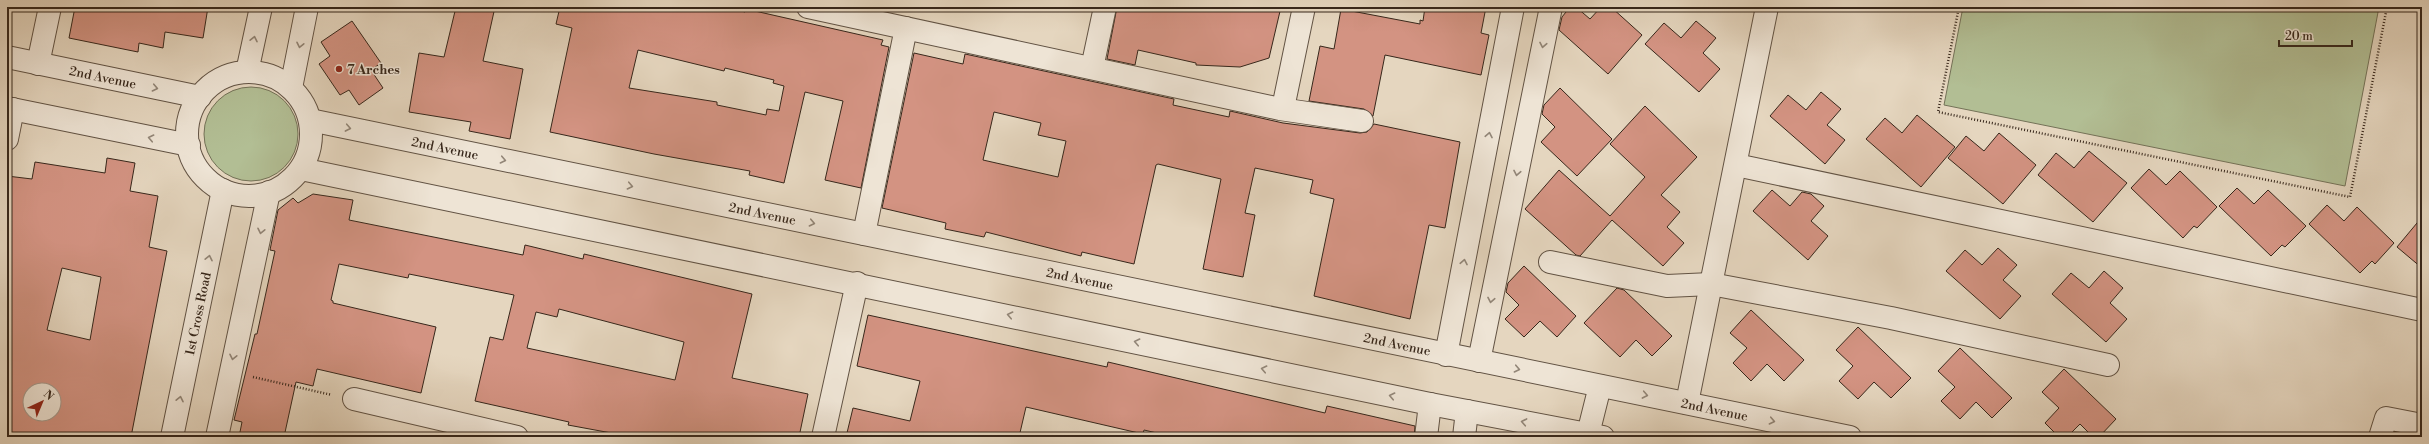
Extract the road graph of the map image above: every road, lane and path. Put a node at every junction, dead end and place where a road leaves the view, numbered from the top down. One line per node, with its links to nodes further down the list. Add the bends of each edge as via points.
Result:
1 (50, 7): 14 (street)
2 (261, 7): 16 (street, one-way to 2)
3 (308, 7): 17 (street, one-way to 17)
4 (808, 7): 12 (street)
5 (1105, 7): 15 (street)
6 (1304, 7): 20 (street)
7 (1513, 7): 34 (street, one-way to 7)
8 (1551, 7): 35 (street, one-way to 35)
9 (1767, 7): 25 (street)
10 (1959, 7): 11 (path, via 1938,112 2350,197)
11 (2386, 7)
12 (906, 28): 15 (street); 29 (street)
13 (7, 57): 14 (street, 2nd Avenue)
14 (38, 64): 18 (street, 2nd Avenue, one-way to 18)
15 (1092, 68): 20 (street)
16 (247, 72): 17 (street, via 278,79); 18 (street, via 220,79)
17 (291, 88): 21 (street, via 306,108)
18 (200, 97): 24 (street, via 189,120)
19 (10, 108): 23 (street); 24 (street, one-way to 19)
20 (1283, 108): 22 (street)
21 (310, 120): 26 (street, via 310,145); 29 (street, 2nd Avenue, one-way to 29)
22 (1362, 121)
23 (7, 139)
24 (189, 146): 27 (street, via 201,172)
25 (1736, 165): 32 (street); 33 (street)
26 (301, 169): 28 (street, via 282,187); 31 (street)
27 (223, 190): 28 (street, via 238,195 254,196); 47 (street, 1st Cross Road, one-way to 27)
28 (269, 192): 37 (street, one-way to 37)
29 (864, 234): 34 (street, 2nd Avenue)
30 (1550, 262): 32 (street, via 1667,286)
31 (856, 283): 41 (street, one-way to 31); 50 (street)
32 (1712, 284): 36 (street, via 1890,318); 40 (street)
33 (2422, 310)
34 (1446, 356): 35 (street, 2nd Avenue)
35 (1479, 360): 38 (street, 2nd Avenue, one-way to 38)
36 (2108, 366)
37 (230, 372): 39 (path); 48 (street)
38 (1600, 386): 40 (street, 2nd Avenue, one-way to 40); 46 (street)
39 (354, 400): 44 (street)
40 (1687, 403): 53 (street, 2nd Avenue, one-way to 53)
41 (1430, 404): 42 (street); 51 (street)
42 (1468, 411): 45 (street, one-way to 42); 52 (street)
43 (2422, 425): 54 (street, via 2386,418)
44 (438, 429): 49 (street)
45 (1564, 434): 46 (street)
46 (1596, 435)
47 (172, 437)
48 (217, 437)
49 (518, 437)
50 (823, 437)
51 (1426, 437)
52 (1464, 437)
53 (1850, 437)
54 (2380, 437)

